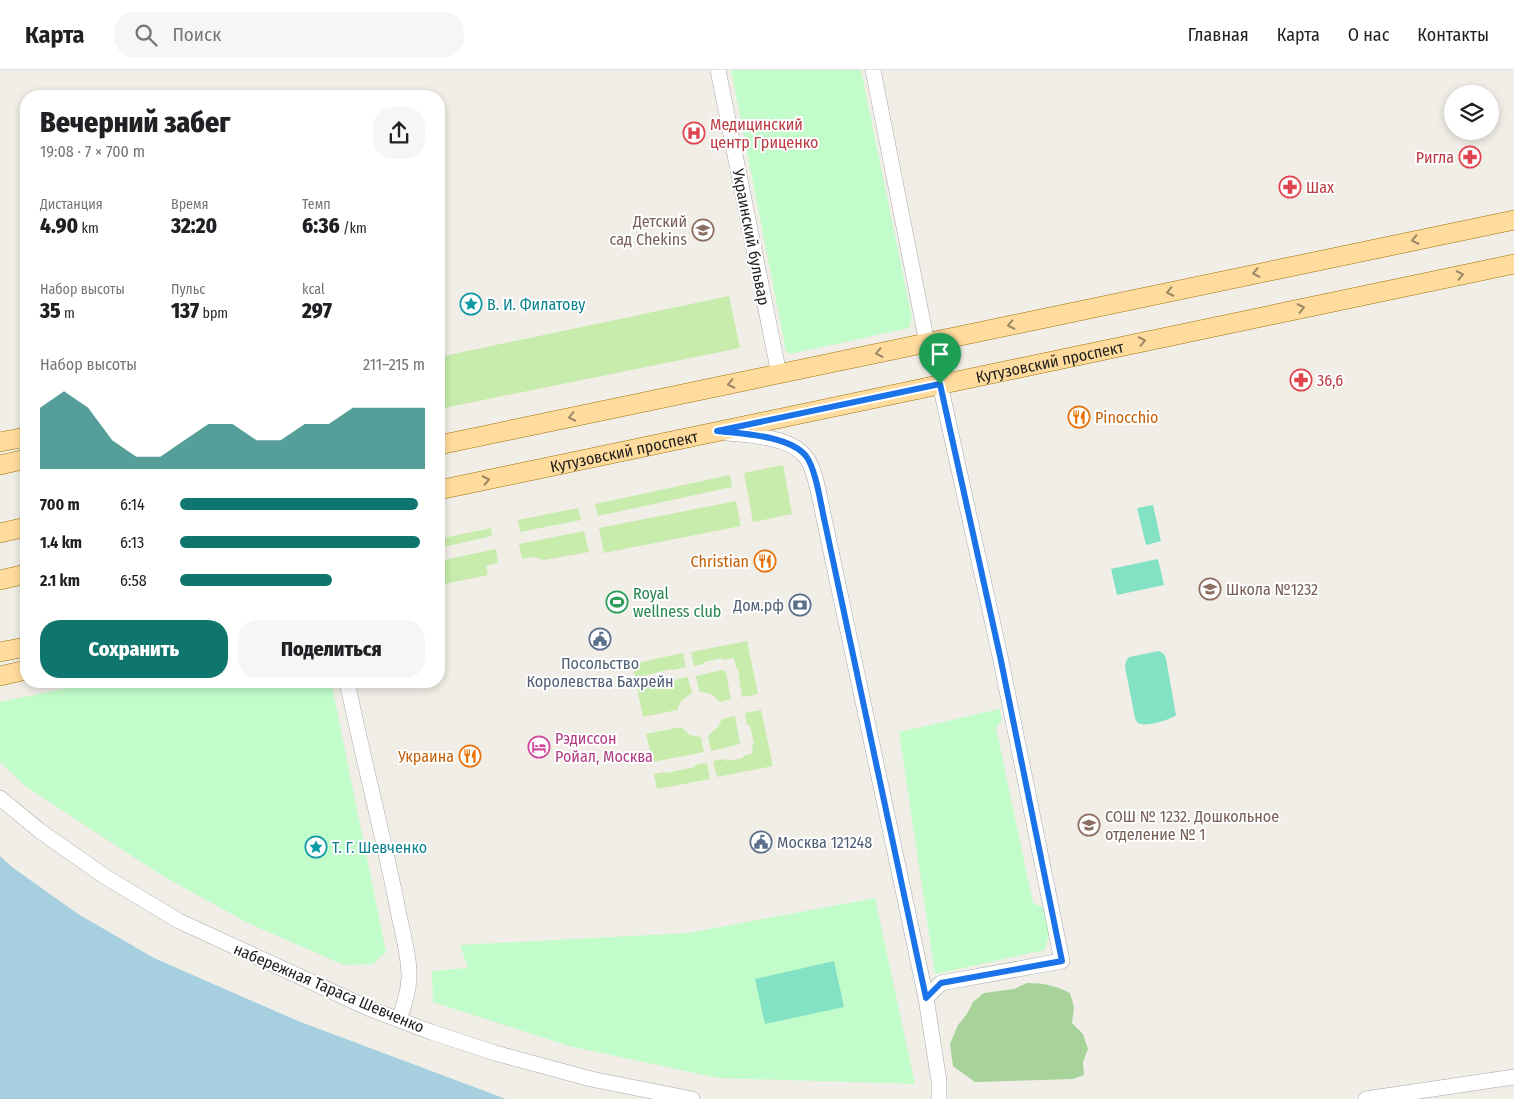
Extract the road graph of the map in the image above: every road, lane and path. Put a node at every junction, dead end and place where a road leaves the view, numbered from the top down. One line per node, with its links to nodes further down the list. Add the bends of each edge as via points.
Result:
1 (718, 70): 6 (street, Украинский бульвар)
2 (873, 70): 5 (street)
3 (1514, 220): 5 (main road, one-way to 5)
4 (1514, 264): 7 (main road, Кутузовский проспект, one-way to 4)
5 (927, 344): 6 (main road, one-way to 6)
6 (779, 374): 11 (main road, one-way to 11)
7 (940, 384): 8 (main road, Кутузовский проспект); 25 (street, via 1062,961 941,983)
8 (717, 431): 14 (main road, Кутузовский проспект, one-way to 8); 25 (street, via 757,436 796,447 812,467)
9 (20, 438): 10 (main road)
10 (0, 442)
11 (445, 444)
12 (20, 460): 13 (main road)
13 (0, 465)
14 (445, 489)
15 (20, 529): 16 (main road)
16 (0, 533)
17 (20, 575): 18 (main road)
18 (0, 580)
19 (20, 648): 20 (main road)
20 (0, 652)
21 (20, 671): 22 (main road)
22 (0, 676)
23 (348, 688): 26 (street, via 386,850 406,958 409,978)
24 (0, 798): 26 (street, набережная Тараса Шевченко, via 104,876 179,921)
25 (926, 998): 29 (street)
26 (399, 1020): 28 (street, набережная Тараса Шевченко, via 495,1054 591,1079)
27 (1514, 1077): 30 (street)
28 (692, 1099)
29 (939, 1099)
30 (1366, 1099)

